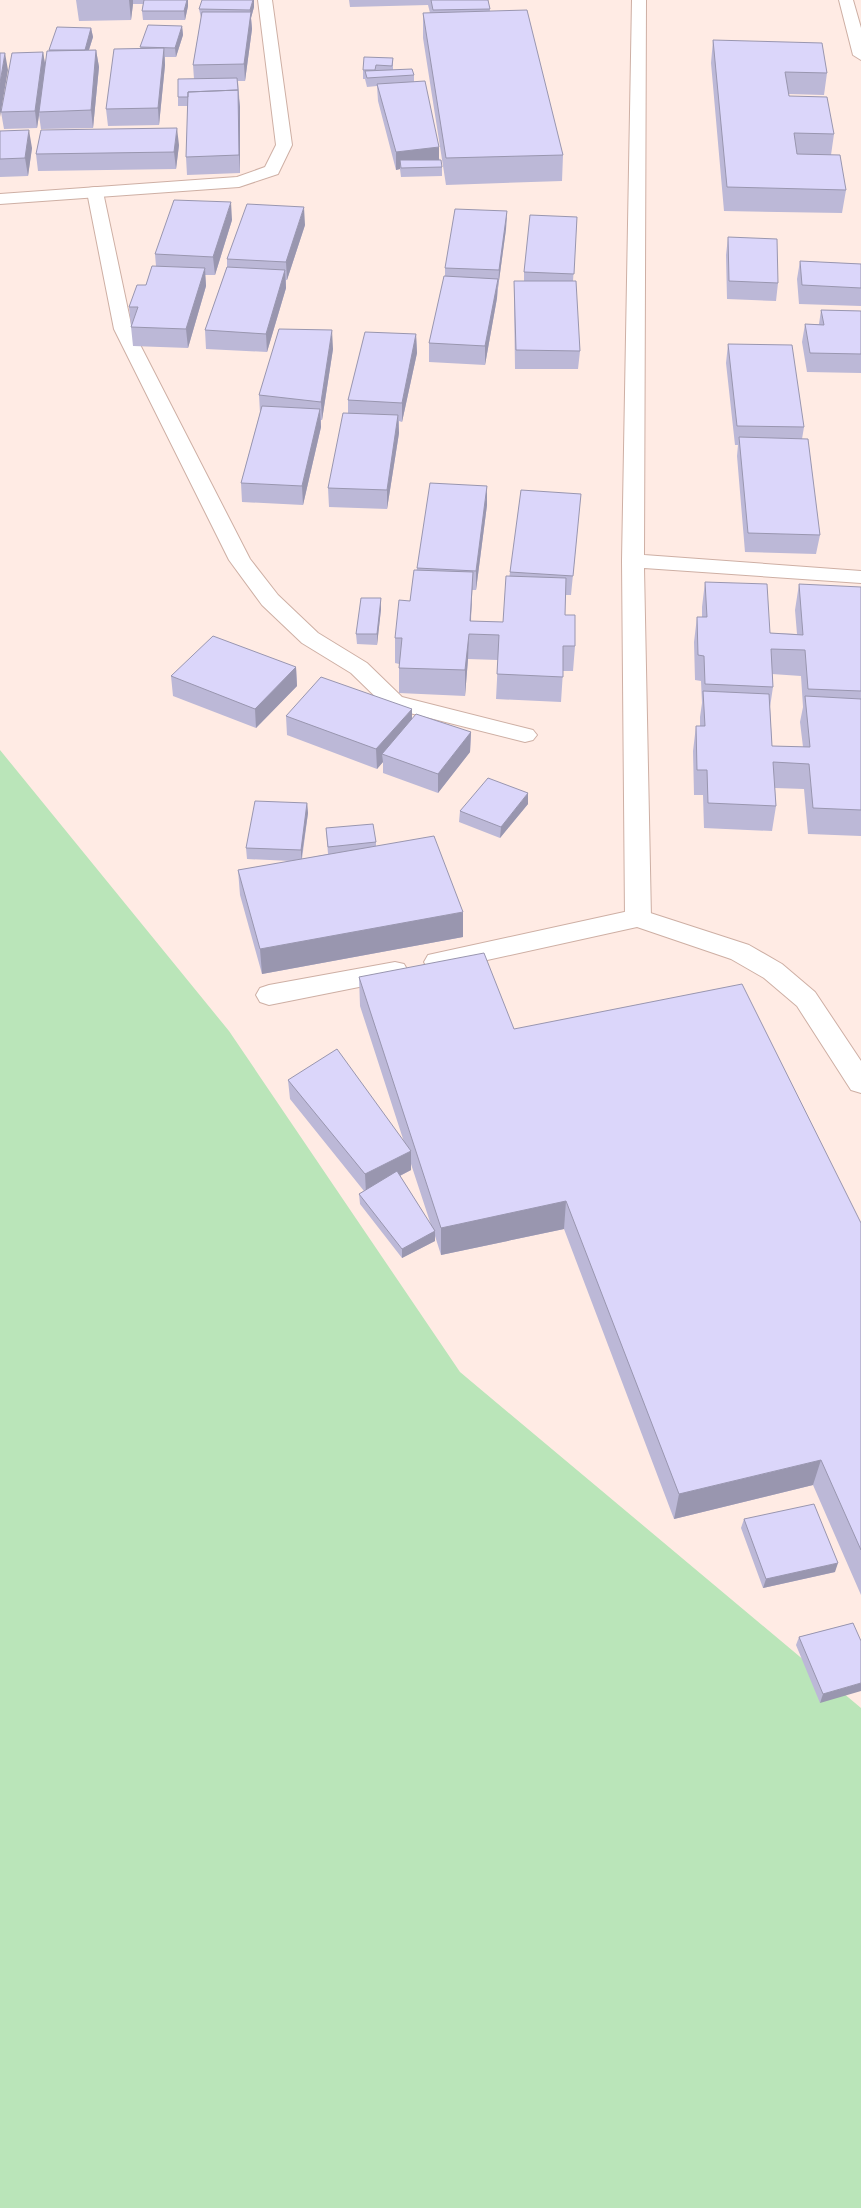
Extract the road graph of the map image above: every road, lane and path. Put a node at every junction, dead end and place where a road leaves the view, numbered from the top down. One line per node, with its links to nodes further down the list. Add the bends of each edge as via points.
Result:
1 (265, 0): 5 (street, via 284,146 272,170 239,182)
2 (639, 0): 7 (street)
3 (846, 0): 4 (street)
4 (861, 55)
5 (95, 192): 6 (street); 9 (street, via 122,329 240,560 270,600 310,638 359,668 394,702)
6 (0, 199)
7 (633, 561): 8 (street); 10 (street)
8 (861, 577)
9 (525, 736)
10 (638, 918): 11 (street); 12 (street, via 740,952 773,970 806,999)
11 (269, 996)
12 (861, 1083)

